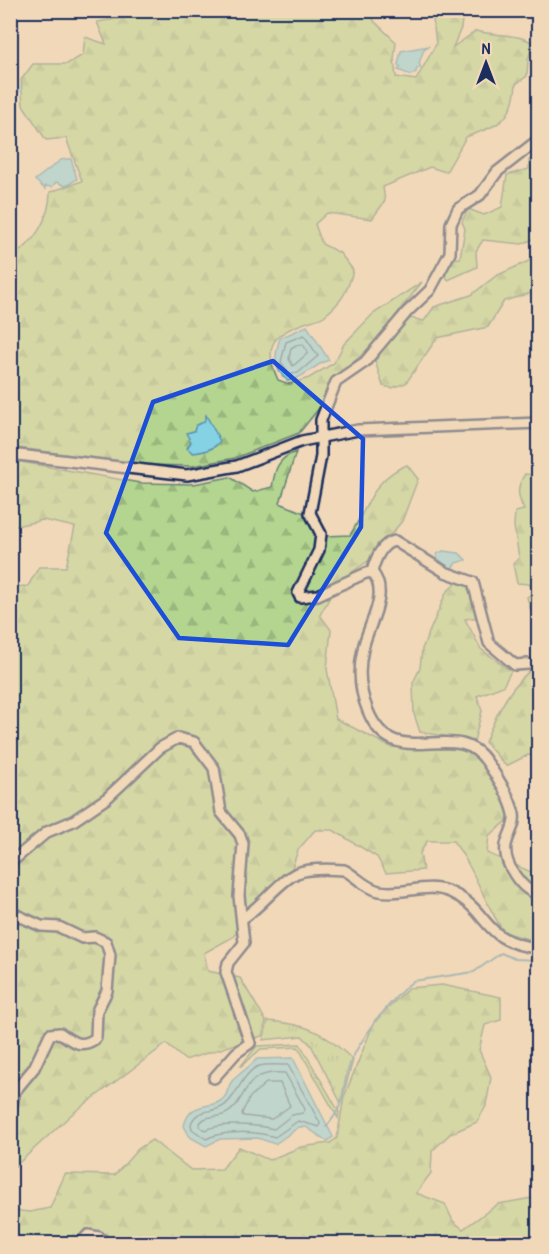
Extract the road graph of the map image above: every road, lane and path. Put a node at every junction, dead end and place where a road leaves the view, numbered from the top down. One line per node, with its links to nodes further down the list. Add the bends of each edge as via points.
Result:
1 (538, 140): 3 (street, via 497,172 480,195 452,217 450,253 444,267 430,290 365,362 336,382 321,420)
2 (538, 423): 3 (street, via 358,430)
3 (320, 437): 4 (street, via 237,466 187,475); 5 (street, via 321,456 310,513 321,534 320,542 316,560 298,594 318,596)
4 (10, 454)
5 (372, 572): 6 (street, via 374,561 386,544 395,541 445,572 473,582 489,643 514,665); 8 (street, via 379,604 363,648 361,688 373,720 380,731 399,744 455,743 480,751 513,812 506,853 523,886)
6 (528, 664)
7 (10, 863): 10 (street, via 33,842 107,798 160,748 178,738 188,739 214,768 221,812 243,844 239,896)
8 (538, 894)
9 (10, 912): 13 (street, via 41,926 60,927 82,938 101,939 110,955 106,995 97,1011 96,1038 82,1045 60,1033 50,1034 34,1068 15,1091)
10 (243, 918): 11 (street, via 299,873 344,870 381,892 424,887 450,891 471,906 498,936 510,943); 12 (street, via 244,943 228,963 226,972 250,1043)
11 (538, 948)
12 (214, 1078)
13 (10, 1115)
14 (80, 1244): 15 (street, via 88,1235 99,1237)
15 (106, 1244)

